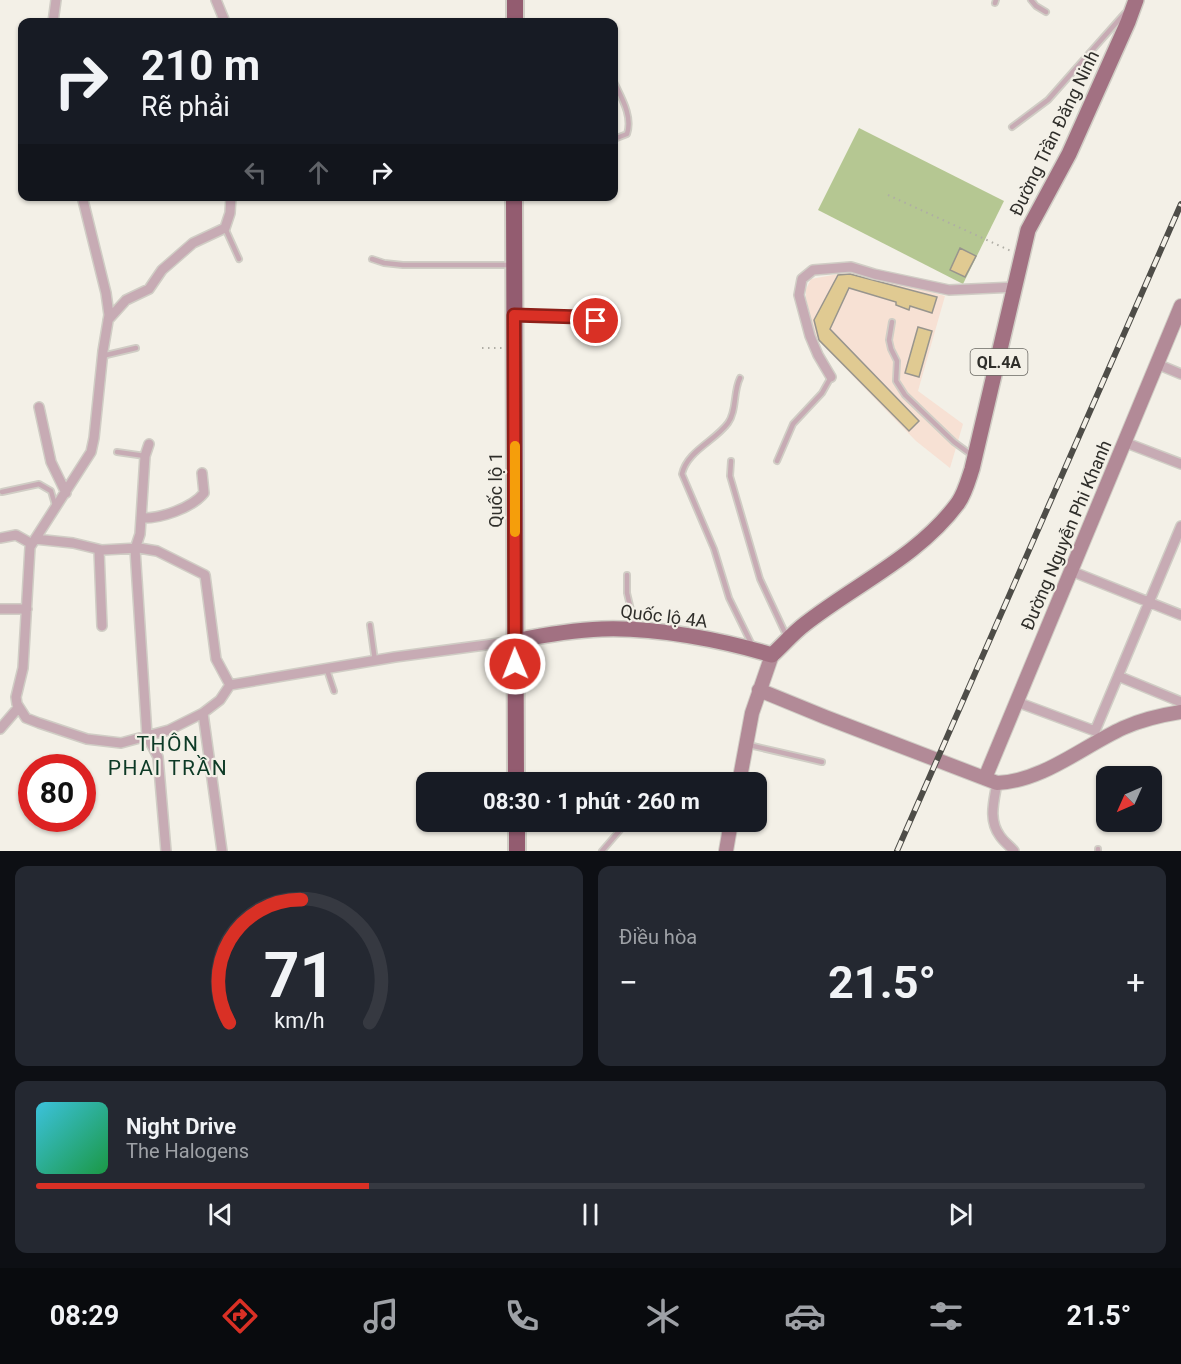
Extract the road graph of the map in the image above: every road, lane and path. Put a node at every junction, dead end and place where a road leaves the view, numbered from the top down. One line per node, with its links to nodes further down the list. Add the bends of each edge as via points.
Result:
1 (56, 0): 7 (street)
2 (216, 0): 8 (street)
3 (514, 0): 9 (highway)
4 (1031, 0): 6 (lane)
5 (1135, 1): 11 (lane, via 1048,100); 18 (main road, Đường Trần Đăng Ninh / QL.4A, via 1073,143 1028,230)
6 (1046, 12)
7 (53, 18)
8 (223, 18)
9 (514, 18)
10 (618, 90): 12 (lane, via 629,126 627,134)
11 (1012, 127)
12 (618, 137)
13 (888, 195): 18 (path)
14 (83, 201): 25 (street, via 106,293)
15 (231, 201): 17 (street)
16 (514, 201): 21 (highway, Quốc lộ 1)
17 (225, 228): 19 (lane); 25 (street, via 193,243 162,270 149,289 126,300)
18 (1024, 257): 22 (main road, Đường Trần Đăng Ninh / QL.4A)
19 (239, 259)
20 (372, 259): 21 (lane, via 403,265)
21 (514, 265): 24 (highway, Quốc lộ 1)
22 (1016, 287): 34 (street, via 949,290 851,267 813,270 802,279 799,295 814,346); 41 (main road, Đường Trần Đăng Ninh / QL.4A)
23 (1181, 306): 32 (street, Đường Nguyễn Phi Khanh)
24 (514, 315): 26 (lane); 30 (highway, Quốc lộ 1)
25 (108, 320): 31 (street)
26 (596, 321)
27 (892, 322): 41 (lane, via 889,339 897,361 896,381 905,395)
28 (136, 348): 31 (lane)
29 (482, 348): 30 (path)
30 (514, 348): 65 (highway, Quốc lộ 1)
31 (102, 356): 47 (street, via 91,452)
32 (1157, 364): 33 (street); 37 (street, Đường Nguyễn Phi Khanh)
33 (1181, 374)
34 (831, 377): 43 (lane, via 822,393 793,424)
35 (740, 378): 66 (lane, via 730,420 692,457 682,474 714,549 729,598)
36 (39, 406): 47 (street, via 51,462)
37 (1124, 442): 44 (street); 55 (street, Đường Nguyễn Phi Khanh)
38 (150, 444): 40 (street)
39 (117, 452): 40 (lane)
40 (145, 456): 49 (street)
41 (975, 458): 64 (main road, Đường Trần Đăng Ninh / QL.4A, via 958,504 922,541 804,624)
42 (731, 461): 64 (lane, via 730,476 760,579)
43 (777, 461)
44 (1181, 464)
45 (202, 473): 49 (street, via 204,493 200,497 160,516)
46 (2, 492): 48 (lane, via 39,484 51,491)
47 (66, 494): 48 (street)
48 (56, 508): 52 (street)
49 (141, 518): 53 (street)
50 (1181, 526): 57 (street)
51 (0, 538): 52 (street, via 16,535)
52 (34, 542): 54 (street, via 73,543); 59 (street, via 30,547)
53 (135, 549): 54 (street); 71 (street, via 157,551 205,575 216,659); 80 (street)
54 (99, 550): 62 (street)
55 (1071, 571): 57 (street); 74 (street, Đường Nguyễn Phi Khanh)
56 (627, 575): 63 (lane)
57 (1148, 602): 60 (street); 70 (street)
58 (0, 609): 59 (street)
59 (27, 609): 76 (street)
60 (1181, 615)
61 (370, 625): 68 (lane)
62 (102, 626)
63 (636, 630): 65 (main road, Quốc lộ 4A, via 563,632); 66 (main road, Quốc lộ 4A)
64 (789, 639): 67 (main road, Đường Trần Đăng Ninh / QL.4A)
65 (515, 641): 68 (street); 83 (highway, Quốc lộ 1)
66 (754, 650): 67 (main road, Quốc lộ 4A)
67 (772, 655): 72 (street)
68 (375, 661): 69 (street)
69 (327, 670): 71 (street); 73 (lane)
70 (1118, 676): 74 (street, via 1095,730); 75 (street)
71 (230, 686): 78 (street)
72 (759, 690): 81 (street); 85 (street)
73 (334, 691)
74 (1017, 702): 85 (street, Đường Nguyễn Phi Khanh)
75 (1181, 702)
76 (18, 708): 79 (street); 80 (street, via 26,718 87,739 121,742)
77 (1181, 712): 85 (street, via 1124,728 1023,779)
78 (203, 713): 80 (street); 90 (street)
79 (0, 729)
80 (147, 736): 89 (street, via 158,757)
81 (746, 744): 82 (lane); 84 (street)
82 (822, 762)
83 (516, 772)
84 (741, 772)
85 (991, 780): 94 (street, via 998,833)
86 (517, 832): 91 (highway)
87 (618, 832): 92 (lane)
88 (729, 832): 93 (street)
89 (166, 851)
90 (222, 851)
91 (517, 851)
92 (602, 851)
93 (726, 851)
94 (1014, 851)

